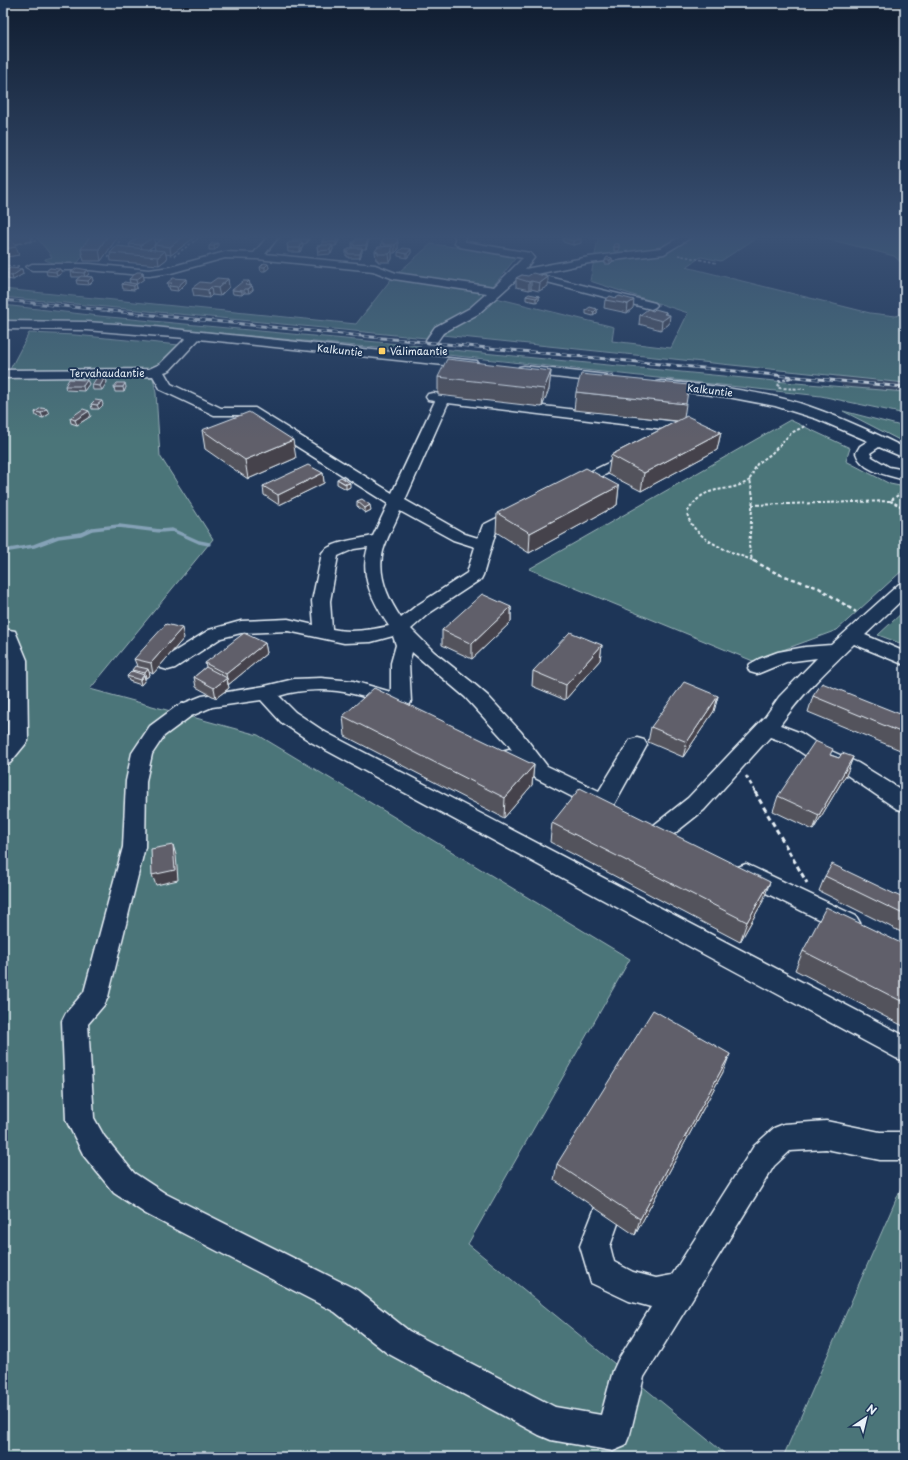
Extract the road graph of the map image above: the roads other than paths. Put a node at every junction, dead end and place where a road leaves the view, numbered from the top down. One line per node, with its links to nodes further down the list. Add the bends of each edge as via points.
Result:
1 (483, 303): 6 (street, via 474,311 439,330)
2 (643, 303): 3 (street)
3 (651, 305)
4 (3, 325): 5 (street, Kalkuntie, via 86,326)
5 (196, 335): 6 (street, Kalkuntie); 9 (street, Tervahaudantie)
6 (421, 359): 7 (street, Kalkuntie)
7 (484, 366)
8 (508, 368): 12 (street)
9 (157, 372): 11 (street, Tervahaudantie); 23 (street, via 166,387 219,412 250,411)
10 (3, 374): 11 (street, Tervahaudantie)
11 (29, 374): 13 (street)
12 (619, 380)
13 (3, 383)
14 (651, 383): 16 (street, Kalkuntie, via 722,391)
15 (778, 388): 16 (street)
16 (763, 399): 18 (street, Kalkuntie, via 829,419)
17 (665, 438): 23 (street, via 686,427 438,398)
18 (879, 441): 20 (street, Kalkuntie); 21 (street, via 865,449 865,459 884,470)
19 (644, 449): 22 (street)
20 (905, 454)
21 (905, 475)
22 (560, 492)
23 (396, 502): 25 (street); 26 (street, via 459,537)
24 (532, 506): 26 (street, via 490,528)
25 (380, 540): 28 (street, via 374,556 376,588); 29 (street, via 350,545 330,553 321,601)
26 (484, 545): 28 (street, via 475,575 422,610)
27 (905, 588): 31 (street)
28 (399, 629): 29 (street, via 370,636 344,637); 36 (street, via 405,646 400,664 408,705 353,687 321,684 294,685); 41 (street, via 426,656 471,691 494,714)
29 (323, 632): 34 (street, via 288,625 241,627 215,634)
30 (3, 635): 40 (street, via 9,635 18,660 18,741)
31 (852, 636): 32 (street); 33 (street)
32 (835, 651): 35 (street, via 784,657); 37 (street, via 793,694)
33 (905, 659)
34 (168, 664)
35 (757, 668)
36 (265, 693): 48 (street, via 288,717 318,737); 51 (street, via 209,702 184,711 156,731 142,753 136,781 134,847 94,997 75,1021 80,1120 94,1146 124,1183 156,1204 346,1301 398,1342 551,1423 614,1434 629,1371)
37 (771, 723): 43 (street, via 815,752 851,768); 45 (street, via 696,804 653,827)
38 (637, 745): 42 (street)
39 (491, 746): 41 (street)
40 (3, 758)
41 (539, 770): 42 (street)
42 (604, 802): 44 (street)
43 (905, 803)
44 (623, 812)
45 (683, 842)
46 (724, 862): 47 (street)
47 (870, 934)
48 (905, 1048)
49 (905, 1146): 51 (street, via 880,1146 826,1135 784,1138 764,1156)
50 (606, 1215): 51 (street, via 595,1246 602,1272 629,1286 656,1293)
51 (681, 1289)

